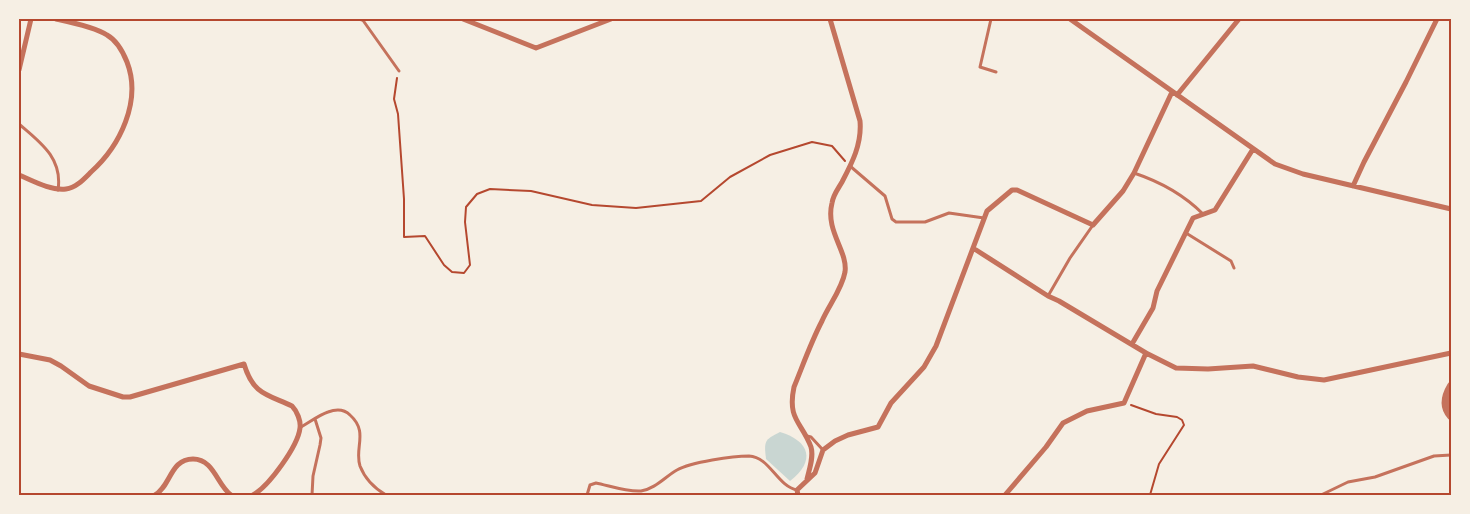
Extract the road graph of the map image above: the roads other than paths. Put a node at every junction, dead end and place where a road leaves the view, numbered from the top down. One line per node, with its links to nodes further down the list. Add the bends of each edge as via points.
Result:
1 (31, 19): 11 (street)
2 (56, 19): 22 (street, via 108,35 123,52 131,72 132,98 113,148 81,182 69,189)
3 (362, 19): 12 (lane)
4 (463, 19): 5 (street, via 536,48)
5 (612, 19)
6 (830, 19): 18 (street, via 860,121 858,146)
7 (991, 19): 13 (lane, via 980,67)
8 (1070, 19): 14 (street)
9 (1239, 19): 15 (street)
10 (1437, 19): 21 (street)
11 (19, 70)
12 (399, 71)
13 (996, 72)
14 (1172, 92): 15 (street); 19 (street)
15 (1177, 95): 17 (street)
16 (19, 124): 22 (lane, via 49,151 59,173)
17 (1253, 149): 21 (street, via 1289,170); 24 (street, via 1215,210)
18 (850, 166): 25 (lane, via 885,196 892,219 896,222 926,222 950,213); 39 (street, via 830,209 845,273 792,396 792,413)
19 (1134, 173): 24 (lane, via 1169,187); 26 (street, via 1123,191)
20 (19, 175): 22 (street)
21 (1353, 186): 23 (street)
22 (58, 190)
23 (1451, 208)
24 (1203, 214): 27 (street, via 1193,218)
25 (984, 218): 26 (street, via 987,210 1012,190 1017,190); 28 (street)
26 (1093, 225): 30 (lane)
27 (1186, 233): 29 (lane, via 1231,261); 31 (street, via 1157,291 1153,308)
28 (973, 248): 30 (street); 40 (street, via 936,346 924,367 891,403 878,427 848,435)
29 (1234, 268)
30 (1048, 296): 31 (street)
31 (1132, 344): 32 (street)
32 (1146, 353): 33 (street, via 1176,368 1253,366 1298,378 1324,380); 50 (street, via 1124,403 1087,411 1063,423)
33 (1451, 353)
34 (19, 354): 38 (street, via 50,360 89,386 123,397 244,364 254,386 296,410)
35 (1451, 386): 36 (street, via 1445,402)
36 (1451, 416)
37 (315, 419): 38 (lane); 47 (lane, via 321,438); 48 (lane, via 336,410 344,410 354,418 360,434 360,465 369,481)
38 (300, 427): 46 (street, via 281,467)
39 (805, 436): 40 (lane, via 811,436); 42 (street, via 812,454)
40 (823, 450): 42 (street, via 815,473)
41 (1451, 455): 51 (lane, via 1434,456 1375,477 1348,482)
42 (806, 480): 43 (street)
43 (798, 493): 49 (lane, via 788,488 761,461 748,456 686,466 644,490 596,483 590,485)
44 (154, 495): 45 (street, via 164,489 174,467 191,459 206,462)
45 (231, 495)
46 (253, 495)
47 (312, 495)
48 (386, 495)
49 (588, 495)
50 (1005, 495)
51 (1321, 495)

